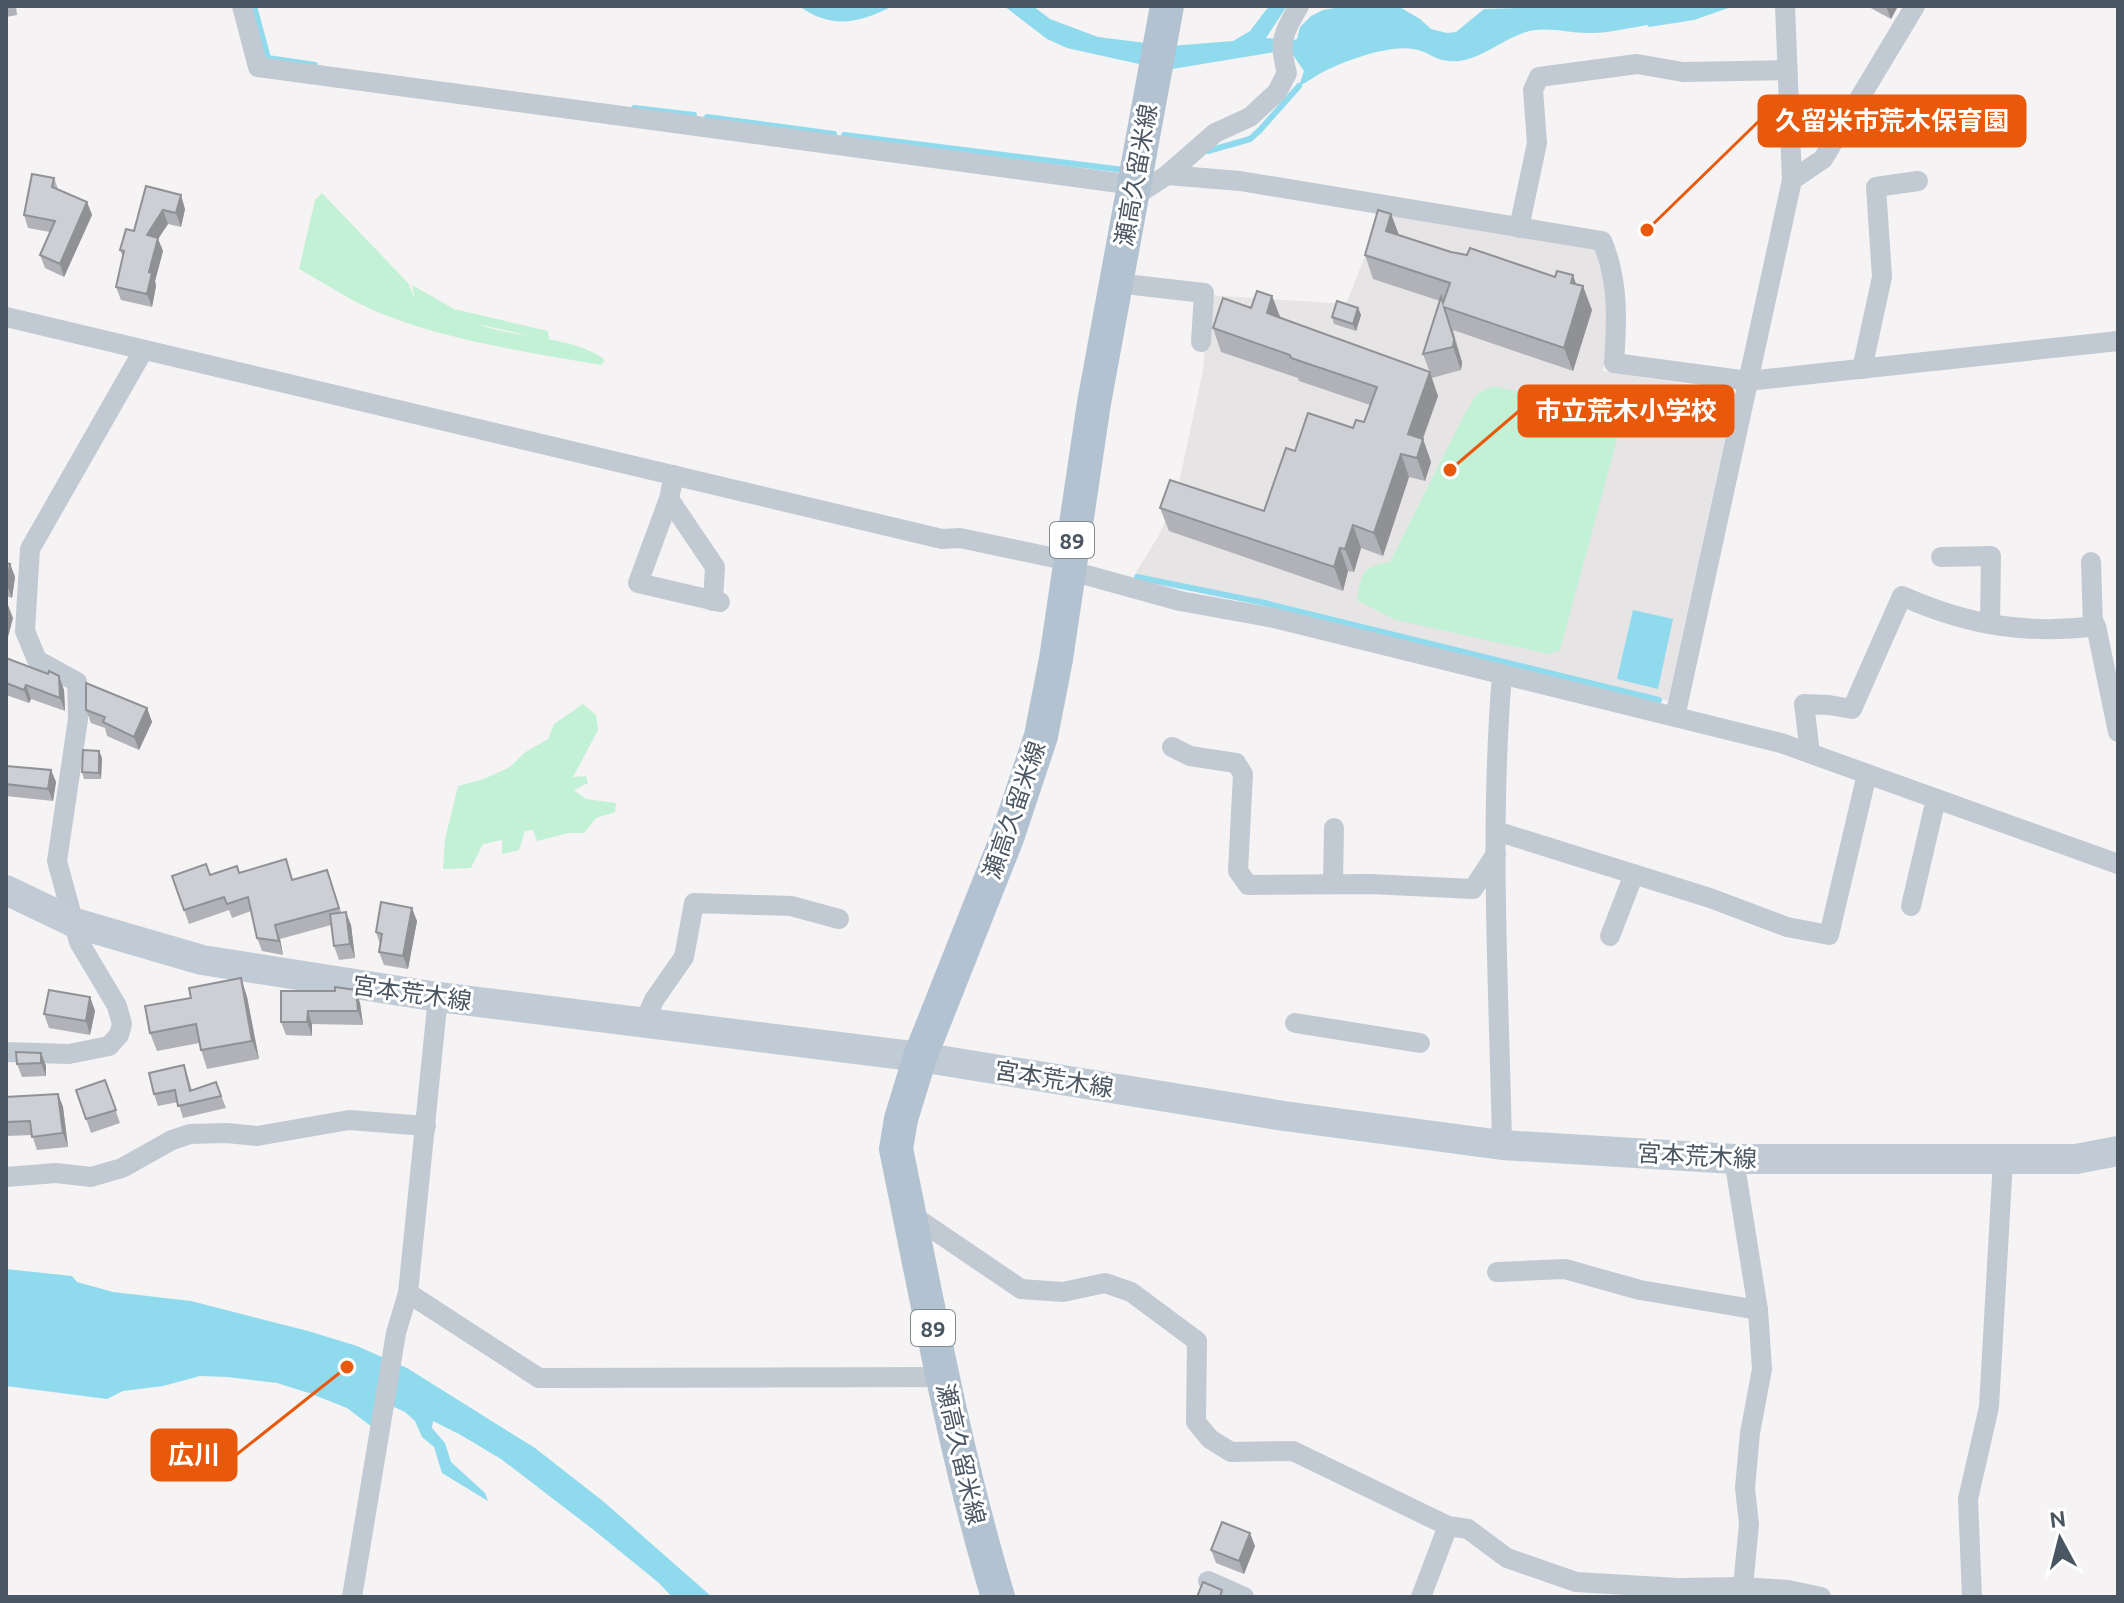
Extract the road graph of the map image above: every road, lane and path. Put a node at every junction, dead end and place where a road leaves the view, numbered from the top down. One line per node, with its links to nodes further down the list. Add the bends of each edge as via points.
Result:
1 (242, 6): 10 (street, via 258,67)
2 (1167, 6): 10 (main road, 瀬高久留米線 / 89)
3 (1299, 6): 7 (street, via 1281,37 1287,73 1277,92 1250,117 1215,133)
4 (1785, 6): 6 (street)
5 (1915, 6): 8 (street, via 1823,159)
6 (1787, 70): 8 (street); 11 (street, via 1683,72 1637,64 1539,77 1533,90 1537,143)
7 (1167, 175): 10 (street); 11 (street, via 1240,181)
8 (1792, 180): 18 (street)
9 (1918, 181): 17 (street, via 1876,187 1882,277)
10 (1133, 191): 12 (main road, 瀬高久留米線 / 89)
11 (1519, 228): 18 (street, via 1602,241 1617,303 1614,363)
12 (1116, 283): 15 (street, via 1204,293); 23 (main road, 瀬高久留米線 / 89)
13 (6, 317): 16 (street)
14 (2118, 341): 17 (street)
15 (1201, 342)
16 (143, 351): 19 (street); 42 (street, via 30,549 25,631 37,660 77,682 78,719 57,861)
17 (1862, 369): 18 (street)
18 (1748, 381): 27 (street)
19 (674, 475): 20 (street); 23 (street)
20 (669, 499): 20 (street, via 638,583 716,602 715,567)
21 (1941, 557): 24 (street, via 1991,556)
22 (2091, 562): 25 (street)
23 (1068, 565): 26 (street, via 1180,601 1274,618); 49 (main road, 瀬高久留米線 / 89, via 1041,736 1007,838)
24 (1990, 623): 25 (street, via 2051,631); 30 (street, via 1941,613 1902,596 1852,709 1804,704)
25 (2093, 627): 28 (street)
26 (1502, 675): 27 (street); 34 (street)
27 (1675, 717): 30 (street)
28 (2118, 732)
29 (1172, 747): 38 (street, via 1190,756 1236,763 1243,774 1238,871 1248,885)
30 (1810, 753): 31 (street)
31 (1867, 774): 32 (street); 37 (street, via 1829,935 1787,927)
32 (1936, 799): 36 (street); 40 (street)
33 (1334, 828): 38 (street)
34 (1496, 831): 35 (street); 37 (street)
35 (1496, 854): 38 (street, via 1473,889); 51 (street)
36 (2118, 864)
37 (1634, 874): 43 (street)
38 (1333, 884)
39 (6, 890): 42 (main road, 宮本荒木線)
40 (1911, 906)
41 (839, 919): 45 (street, via 791,906 694,903 684,957)
42 (75, 923): 44 (main road, 宮本荒木線, via 202,960); 48 (street, via 79,942 117,1006 119,1035 109,1046 69,1054)
43 (1610, 936)
44 (438, 997): 45 (main road, 宮本荒木線); 50 (street)
45 (644, 1023): 49 (main road, 宮本荒木線)
46 (1295, 1023): 47 (street)
47 (1420, 1043)
48 (6, 1052)
49 (920, 1057): 51 (main road, 宮本荒木線); 56 (main road, 瀬高久留米線 / 89, via 896,1149)
50 (426, 1126): 55 (street, via 349,1120 257,1136 190,1134 122,1168 91,1177); 58 (street)
51 (1502, 1145): 53 (main road, 宮本荒木線)
52 (2118, 1151): 54 (main road, 宮本荒木線, via 2076,1159)
53 (1734, 1159): 54 (main road, 宮本荒木線); 59 (street)
54 (2003, 1160): 70 (street, via 1989,1407 1968,1499)
55 (6, 1177)
56 (909, 1213): 60 (main road, 瀬高久留米線 / 89); 61 (street, via 1021,1289 1063,1292 1105,1283 1131,1292 1197,1341 1196,1422 1231,1452 1293,1451)
57 (1497, 1272): 59 (street, via 1565,1269 1640,1290)
58 (408, 1293): 60 (street, via 539,1378); 66 (street, via 396,1333)
59 (1758, 1310): 63 (street, via 1762,1369 1745,1488 1749,1524)
60 (943, 1377): 67 (main road, 瀬高久留米線 / 89)
61 (1448, 1526): 64 (street, via 1468,1529 1507,1558); 69 (street)
62 (1208, 1581): 68 (street)
63 (1743, 1587): 64 (street); 65 (street)
64 (1576, 1590)
65 (1818, 1596)
66 (352, 1597)
67 (998, 1597)
68 (1244, 1597)
69 (1421, 1597)
70 (1972, 1597)

